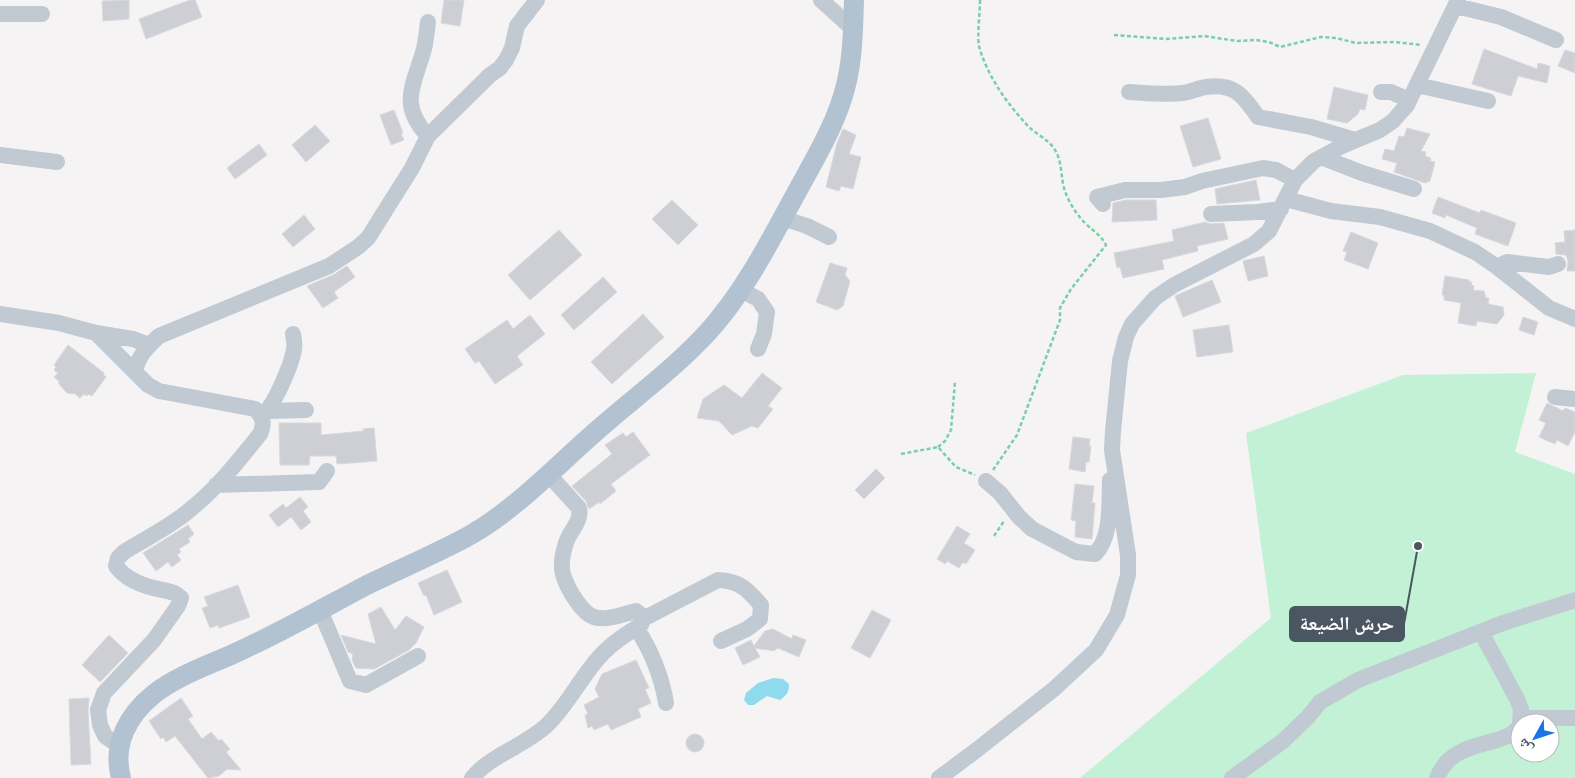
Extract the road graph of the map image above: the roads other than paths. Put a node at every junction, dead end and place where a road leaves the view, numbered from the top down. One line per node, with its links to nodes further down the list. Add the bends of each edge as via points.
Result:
1 (537, 0): 15 (street, via 517,26 512,48 500,68)
2 (821, 0): 8 (street)
3 (854, 0): 8 (main road)
4 (1454, 2): 9 (street); 10 (street)
5 (0, 14): 6 (street)
6 (42, 14)
7 (428, 22): 15 (street, via 424,47 410,89 411,106 419,126)
8 (853, 29): 25 (main road, via 851,63 836,119)
9 (1556, 40)
10 (1417, 84): 13 (street); 14 (street)
11 (1129, 92): 16 (street, via 1183,93 1206,87 1230,87 1246,98 1258,117)
12 (1381, 92): 13 (street, via 1391,92)
13 (1410, 100): 16 (street, via 1393,122)
14 (1488, 101)
15 (428, 136): 34 (street, via 368,238 358,247 329,266 159,336)
16 (1355, 140): 18 (street)
17 (0, 155): 19 (street)
18 (1321, 157): 20 (street); 21 (street)
19 (57, 162)
20 (1295, 180): 22 (street, via 1276,170 1263,168 1185,187 1126,190 1097,197); 23 (street)
21 (1414, 189)
22 (1103, 204)
23 (1284, 204): 24 (street, via 1258,212); 28 (street, via 1380,217 1430,230); 41 (street, via 1268,231 1254,244 1174,285 1155,298 1132,324 1120,361)
24 (1211, 214)
25 (782, 218): 26 (street); 29 (main road)
26 (829, 237)
27 (1558, 264): 28 (street, via 1549,267 1507,262)
28 (1498, 267): 31 (street, via 1549,308)
29 (741, 290): 35 (street, via 758,299 767,312); 43 (main road, via 707,333)
30 (0, 314): 32 (street, via 59,323)
31 (1575, 319)
32 (96, 333): 34 (street); 36 (street)
33 (294, 334): 40 (street, via 295,349 274,400)
34 (149, 345): 36 (street, via 137,362)
35 (758, 349)
36 (135, 372): 40 (street, via 159,391 255,408)
37 (1555, 397): 38 (street)
38 (1575, 399)
39 (306, 410): 40 (street)
40 (265, 413): 45 (street, via 260,434)
41 (1112, 450): 44 (street, via 1106,536 1095,554 1076,552 1032,530); 60 (street, via 1128,555 1128,575 1116,614 1105,636 1096,650 1054,689)
42 (327, 471): 45 (street, via 319,482)
43 (549, 475): 47 (main road, via 478,531); 48 (street, via 579,508 580,514 566,541 562,562 563,574 577,602 594,617 606,618 636,611 641,615)
44 (986, 481)
45 (216, 485): 57 (street, via 174,522 118,558 116,566 128,578 175,592 181,598 154,640 104,693 98,710 100,725 105,736)
46 (1575, 600): 49 (street)
47 (320, 610): 51 (street, via 350,681 366,684); 57 (main road, via 156,692 126,726)
48 (640, 624): 50 (street, via 718,580 732,581 746,588 762,605 760,619); 52 (street); 59 (street, via 605,651 543,729 492,759)
49 (1481, 632): 53 (street, via 1517,699); 61 (street, via 1365,677 1336,692 1320,702 1283,741)
50 (721, 641)
51 (418, 656)
52 (666, 703)
53 (1521, 713)
54 (1575, 718): 55 (street)
55 (1560, 719)
56 (1510, 734): 62 (street, via 1451,757)
57 (119, 746): 58 (main road)
58 (121, 778)
59 (472, 778)
60 (938, 778)
61 (1232, 778)
62 (1437, 778)

